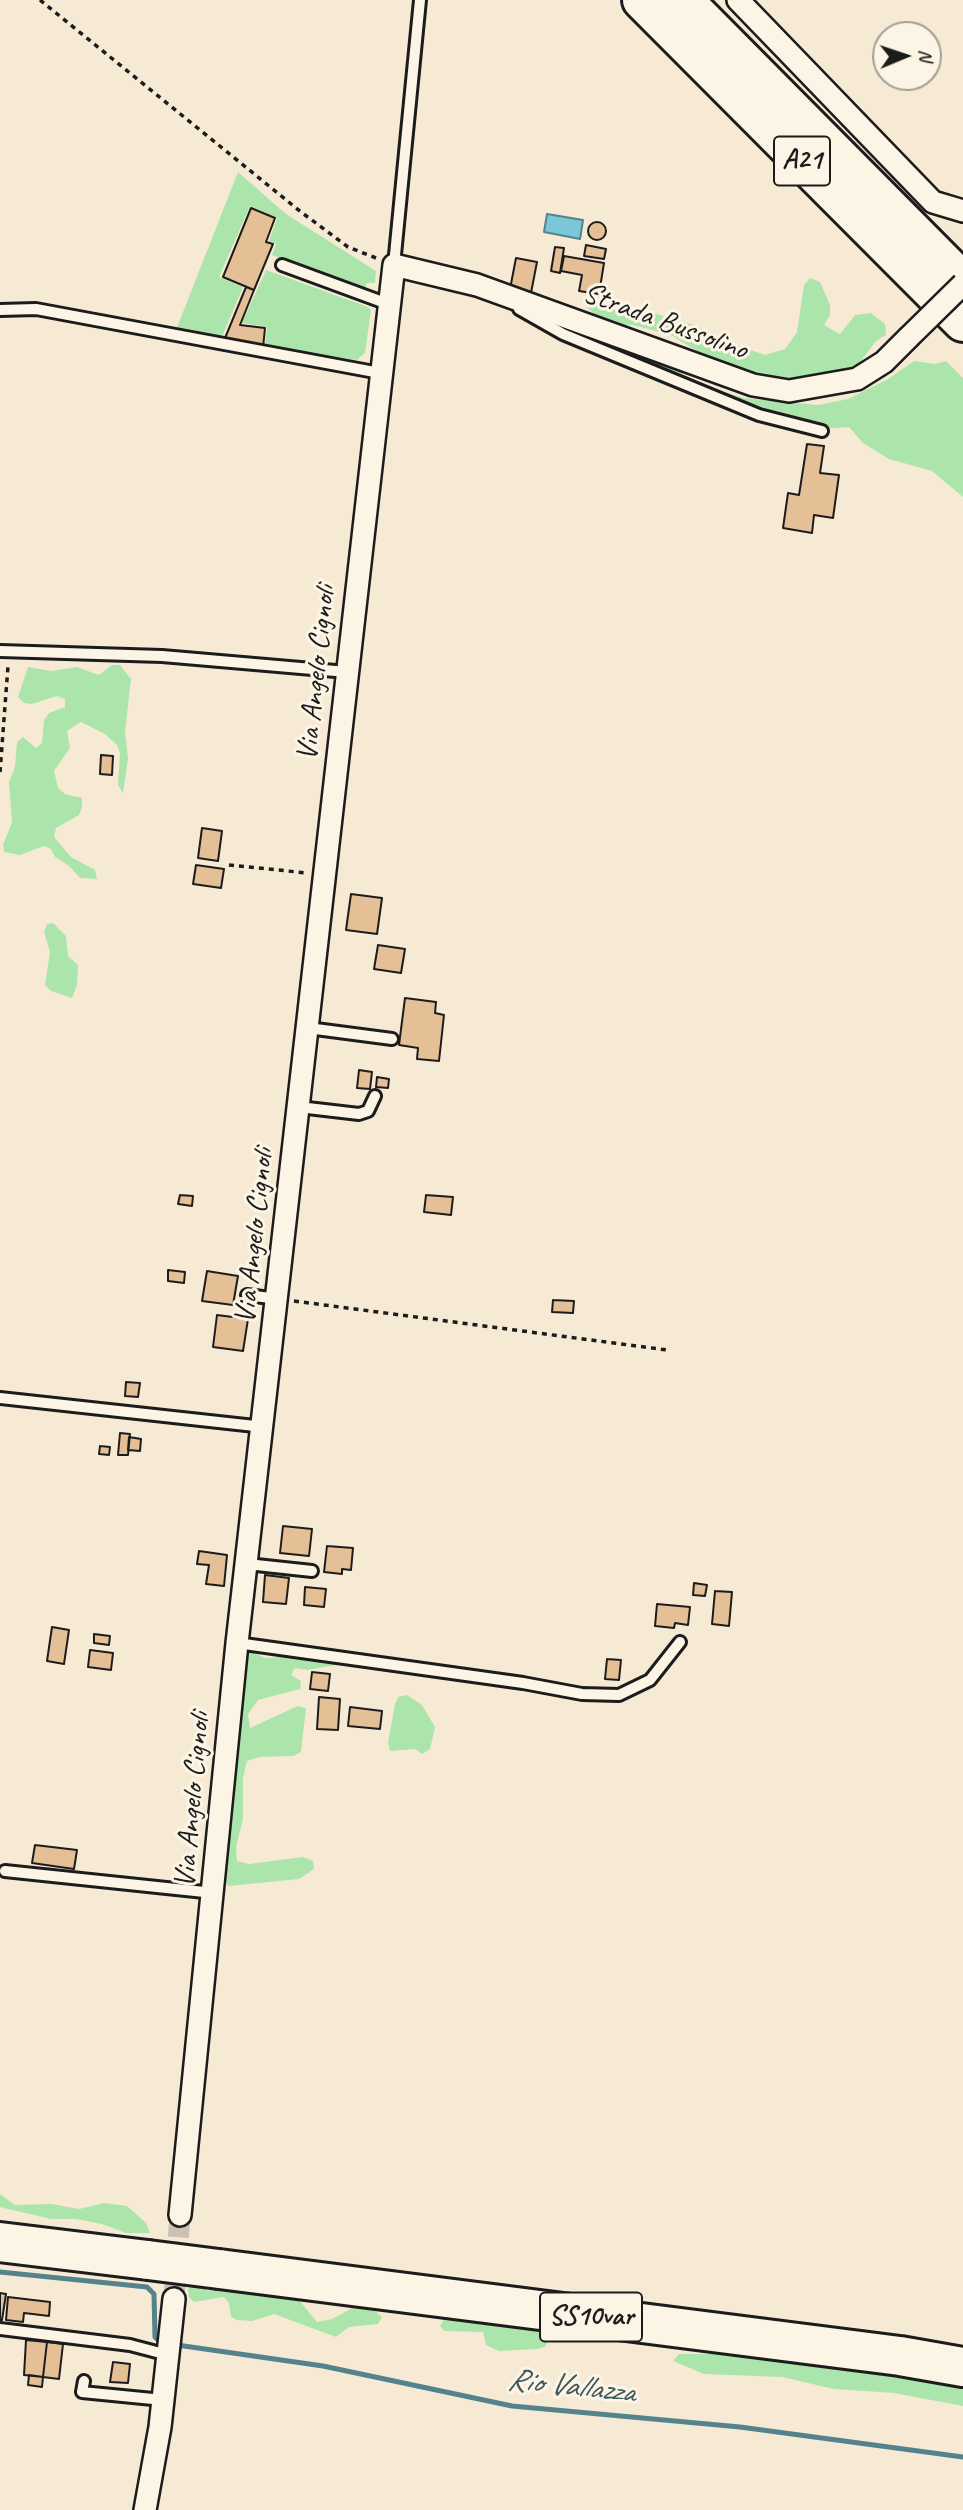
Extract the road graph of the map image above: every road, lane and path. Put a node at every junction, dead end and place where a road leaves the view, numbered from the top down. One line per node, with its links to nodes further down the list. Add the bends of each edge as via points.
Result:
1 (40, 0): 8 (path, via 348,247)
2 (420, 0): 8 (lane)
3 (642, 0): 13 (highway, A21)
4 (683, 0): 9 (highway, A21)
5 (738, 0): 6 (street, via 933,202)
6 (963, 211)
7 (282, 265): 11 (lane)
8 (394, 265): 10 (street, Strada Bussolino); 11 (street, Via Angelo Cignoli)
9 (963, 283): 10 (street, Strada Bussolino, bridge, via 884,362 857,379 789,391 753,385)
10 (477, 285): 15 (lane, via 563,334 759,415)
11 (388, 304): 14 (street, Via Angelo Cignoli)
12 (0, 310): 14 (lane, via 36,309)
13 (963, 322)
14 (380, 373): 17 (street, Via Angelo Cignoli)
15 (822, 431)
16 (4, 650): 17 (lane, via 162,656); 18 (path)
17 (347, 672): 20 (street, Via Angelo Cignoli)
18 (0, 772)
19 (229, 865): 20 (path)
20 (324, 875): 21 (street, Via Angelo Cignoli)
21 (308, 1028): 22 (lane); 24 (street, Via Angelo Cignoli)
22 (392, 1039)
23 (375, 1096): 24 (lane, via 368,1111 359,1115)
24 (299, 1107): 26 (street, Via Angelo Cignoli)
25 (247, 1295): 26 (lane)
26 (278, 1299): 27 (path); 29 (street, Via Angelo Cignoli)
27 (667, 1350)
28 (0, 1398): 29 (lane)
29 (264, 1427): 30 (street, Via Angelo Cignoli)
30 (247, 1564): 31 (lane); 32 (street, Via Angelo Cignoli)
31 (312, 1571)
32 (237, 1643): 33 (lane, via 582,1694 618,1695 650,1680); 35 (street, Via Angelo Cignoli)
33 (680, 1643)
34 (5, 1871): 35 (lane)
35 (214, 1893): 36 (street, Via Angelo Cignoli)
36 (180, 2214)
37 (0, 2242): 41 (highway, SS10var, bridge)
38 (174, 2299): 40 (street)
39 (0, 2329): 40 (lane, via 130,2345)
40 (168, 2355): 43 (street)
41 (963, 2367)
42 (84, 2381): 43 (lane, via 82,2392)
43 (163, 2400): 44 (street)
44 (145, 2510)

